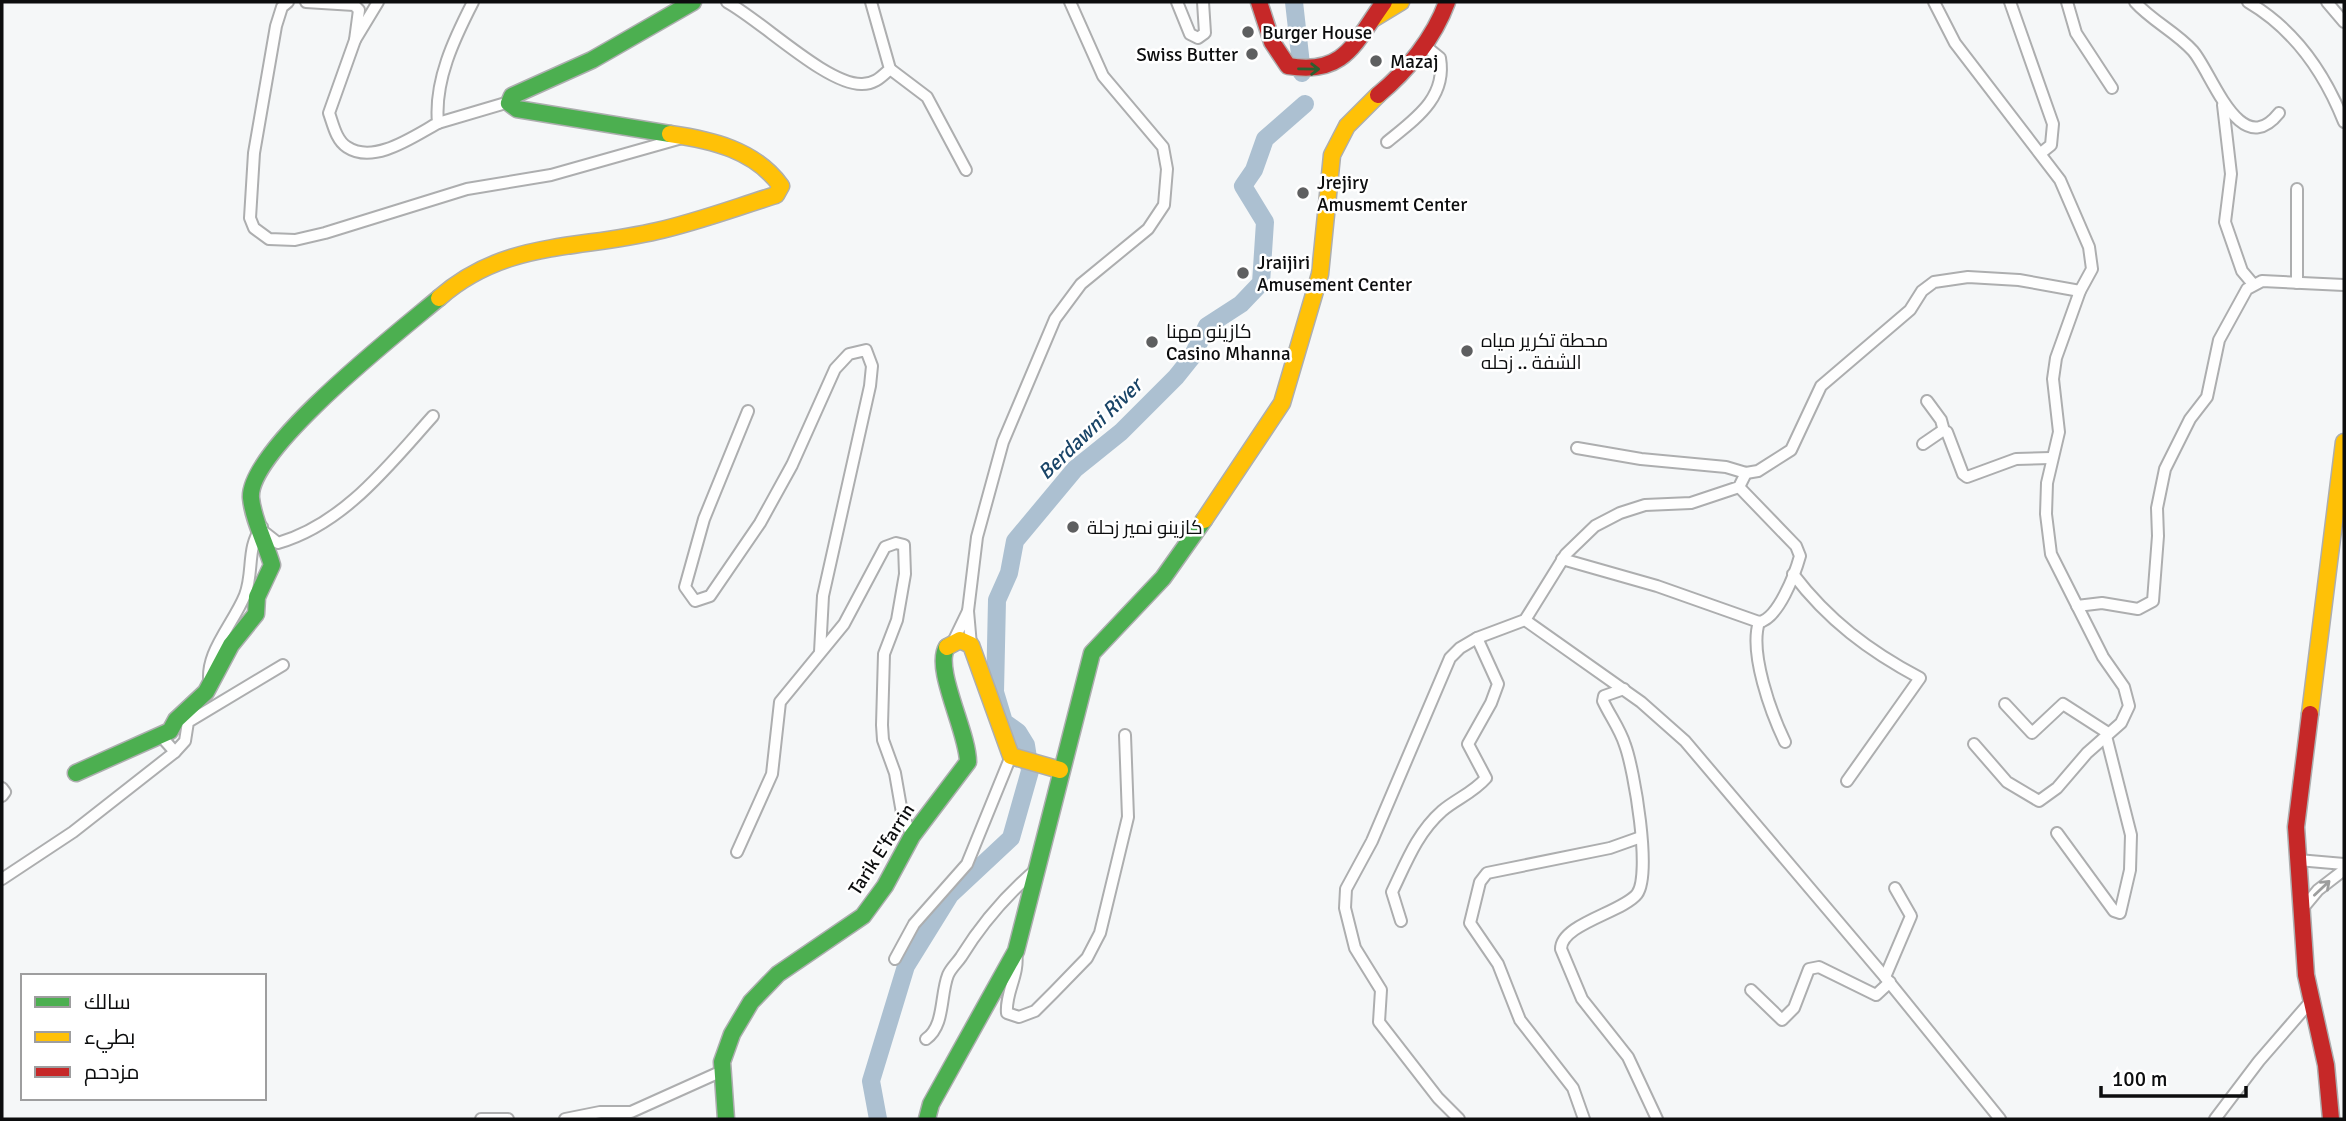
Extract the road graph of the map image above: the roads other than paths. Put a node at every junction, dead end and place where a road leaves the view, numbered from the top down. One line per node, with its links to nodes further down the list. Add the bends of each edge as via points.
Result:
1 (288, 2): 33 (street, via 275,26 254,153 250,218 254,228 269,239 295,240 325,233 467,189 551,175)
2 (306, 2): 21 (street)
3 (379, 2): 24 (street)
4 (473, 2): 32 (street, via 440,81 436,99)
5 (693, 2): 28 (street, via 592,60 512,96)
6 (727, 2): 26 (street, via 838,80 861,85 876,82)
7 (872, 2): 26 (street)
8 (1070, 2): 56 (street, via 1103,76 1163,147 1167,169 1164,205 1148,229 1081,284 1055,319 1003,442 977,537)
9 (1177, 2): 10 (street, via 1190,34 1198,38 1205,33)
10 (1203, 2)
11 (1259, 2): 22 (street, one-way to 22, via 1272,42 1288,66 1302,70 1339,64)
12 (1384, 2): 22 (street)
13 (1401, 2): 22 (street)
14 (1447, 2): 25 (street)
15 (1934, 2): 35 (street, via 1955,43)
16 (2010, 2): 35 (street, via 2053,124 2051,145)
17 (2067, 2): 27 (street, via 2076,33)
18 (2135, 2): 29 (street, via 2194,53)
19 (2248, 2): 31 (street, via 2295,39 2326,82)
20 (2327, 2): 23 (street)
21 (358, 4): 24 (street)
22 (1368, 22)
23 (2344, 22)
24 (355, 40): 32 (street, via 328,113 346,147 370,153)
25 (1424, 45): 34 (street, via 1440,58 1438,90 1429,106); 73 (street, via 1398,79 1362,108 1332,155 1320,274 1282,403 1163,578 1092,653)
26 (890, 69): 36 (street, via 927,97)
27 (2112, 88)
28 (509, 102): 32 (street); 33 (street, via 517,110)
29 (2223, 102): 30 (street, via 2238,121 2248,125 2263,127); 39 (street, via 2231,174 2225,222 2242,271)
30 (2279, 113)
31 (2344, 122)
32 (439, 123)
33 (691, 135): 52 (street, via 746,155 766,168 777,177 776,195 657,230 511,255 465,278 309,410 277,449 251,489)
34 (1387, 142)
35 (2041, 153): 41 (street, via 2060,180 2089,247 2092,269)
36 (966, 170)
37 (2297, 189): 38 (street)
38 (2297, 283): 39 (street); 40 (street)
39 (2253, 284): 55 (street, via 2218,340 2207,397 2190,419 2165,469 2157,508 2153,601 2138,609 2102,603)
40 (2344, 285)
41 (2080, 291): 49 (street, via 2056,358 2053,379 2059,432); 50 (street, via 1968,276 1934,282 1910,310 1821,386 1791,450 1758,471)
42 (1927, 401): 45 (street)
43 (748, 411): 62 (street, via 704,519 685,587 695,601 710,596 760,523 835,369 849,354 866,350 872,366 870,386 823,596)
44 (433, 416): 52 (street, via 367,489 304,536 278,543)
45 (1944, 431): 47 (street); 49 (street, via 1967,477 2016,459)
46 (2344, 442): 82 (street, via 2295,827)
47 (1923, 444)
48 (1577, 448): 50 (street)
49 (2051, 458): 55 (street, via 2046,514 2051,554)
50 (1746, 473): 51 (street)
51 (1739, 487): 53 (street, via 1690,503 1645,505 1620,513 1588,532); 54 (street, via 1796,546 1800,556)
52 (263, 530): 66 (street, via 272,565 257,597 256,614 231,645 210,686 170,731)
53 (1562, 559): 57 (street); 58 (street)
54 (1793, 574): 58 (street, via 1771,617); 75 (street, via 1815,603 1853,638 1920,678)
55 (2077, 606): 67 (street, via 2124,687 2129,706 2121,723)
56 (968, 611): 60 (street); 61 (street)
57 (1525, 621): 59 (street); 64 (street)
58 (1759, 622): 69 (street, via 1755,635 1758,656)
59 (1477, 638): 89 (street, via 1498,684 1468,744 1486,778 1444,810 1414,844 1392,892); 102 (street, via 1450,658 1345,898 1345,918 1355,948 1381,990 1380,1022)
60 (953, 642): 61 (street, via 963,640); 79 (street, Tarik E'farrin, via 942,652 942,667 966,734 968,762)
61 (971, 645): 72 (street, via 984,688)
62 (820, 652): 79 (street, via 844,624 885,547 904,545 905,575 897,620 884,654 882,725 902,813); 81 (street, via 780,702 772,774)
63 (283, 665): 71 (street, via 188,722 185,741)
64 (1624, 689): 80 (street, via 1604,696 1603,701 1626,746); 92 (street, via 1694,751)
65 (2005, 704): 67 (street, via 2032,733 2063,704)
66 (159, 734): 71 (street); 74 (street)
67 (2107, 734): 70 (street, via 2039,801 2007,782); 78 (street, via 2131,835 2130,870 2120,913)
68 (1125, 735): 90 (street, via 1128,817 1100,933 1087,958 1054,992 1035,1010 1018,1017 1007,1013 1006,1004 1018,966)
69 (1785, 742)
70 (1974, 744)
71 (175, 752): 86 (street, via 73,832)
72 (1017, 759): 73 (street); 91 (street, via 967,864 914,924)
73 (1060, 770): 84 (street)
74 (76, 773)
75 (1847, 781)
76 (2, 788): 77 (street)
77 (2, 796)
78 (2057, 833)
79 (912, 836): 96 (street, Tarik E'farrin, via 863,916 759,992 732,1034)
80 (1641, 837): 103 (street, via 1610,848 1487,873 1470,917 1479,940 1497,964 1520,1020 1573,1088); 104 (street, via 1639,891 1569,934 1561,949 1582,999 1628,1057)
81 (737, 852)
82 (2298, 860): 83 (street); 88 (street)
83 (2344, 864)
84 (1039, 867): 90 (street); 95 (street, via 971,938 949,974 939,1020)
85 (2344, 870): 88 (street, one-way to 85)
86 (2, 879)
87 (1895, 888): 92 (street, via 1911,916)
88 (2303, 908): 94 (street)
89 (1401, 920)
90 (1016, 951): 101 (street, via 937,1091)
91 (895, 959)
92 (1887, 979): 93 (street, via 1876,995 1819,967 1810,969 1794,1008 1782,1020); 105 (street)
93 (1751, 990)
94 (2311, 1001): 106 (street); 107 (street, via 2326,1065)
95 (926, 1040)
96 (720, 1072): 99 (street, via 631,1112); 100 (street, Tarik E'farrin)
97 (481, 1119): 98 (street)
98 (508, 1119)
99 (565, 1119)
100 (726, 1119)
101 (926, 1119)
102 (1459, 1119)
103 (1584, 1119)
104 (1657, 1119)
105 (2000, 1119)
106 (2215, 1119)
107 (2331, 1119)

